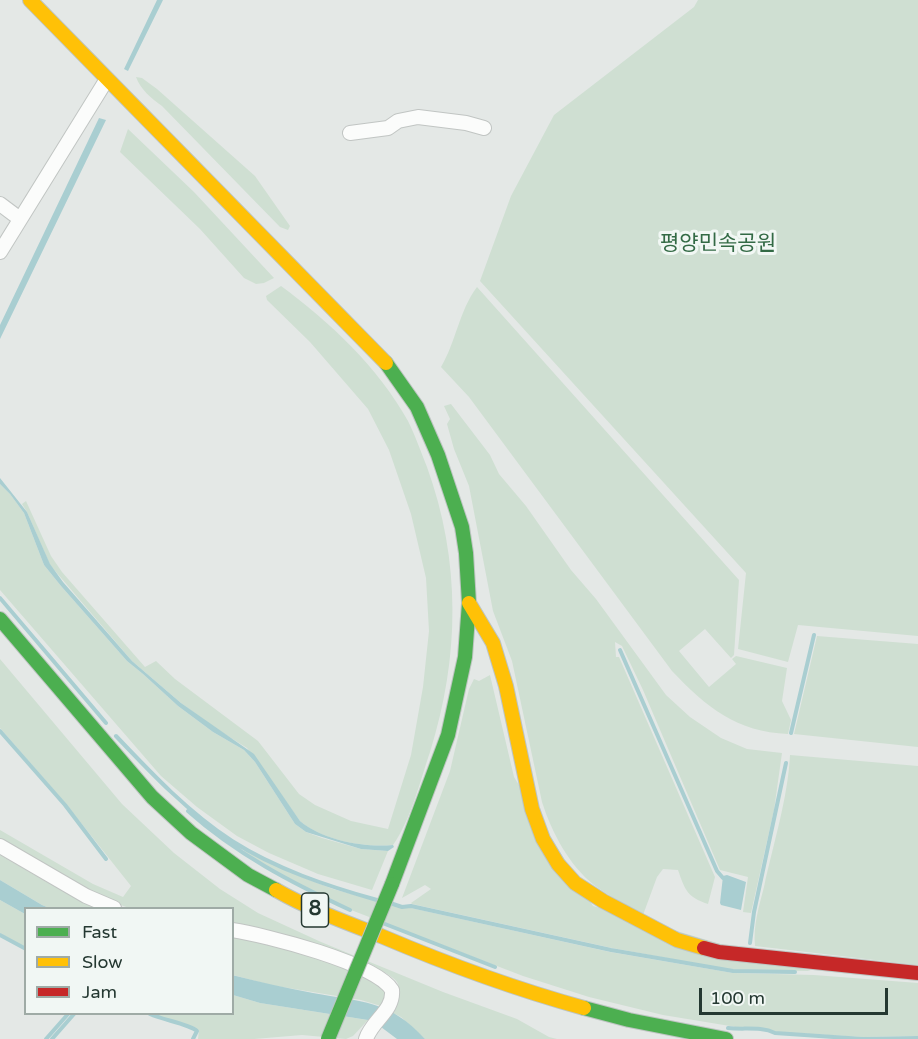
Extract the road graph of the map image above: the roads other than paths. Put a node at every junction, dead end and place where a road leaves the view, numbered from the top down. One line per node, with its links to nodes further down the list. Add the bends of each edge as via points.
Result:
1 (30, 0): 2 (main road)
2 (107, 79): 6 (street); 8 (main road, via 386,363 417,406 462,527)
3 (484, 129): 4 (street, via 418,117 398,121 388,129)
4 (350, 133)
5 (0, 204): 6 (street)
6 (20, 219): 7 (street)
7 (0, 252)
8 (469, 603): 16 (main road, via 493,643 532,809 543,839 575,883 677,940 718,952); 18 (main road, bridge, via 465,657 448,735)
9 (0, 619): 20 (main road, 8, via 152,796 190,833 248,875 299,903 477,974 629,1020)
10 (95, 752): 12 (main road, via 173,833)
11 (0, 846): 13 (street)
12 (242, 888)
13 (110, 907)
14 (234, 930): 19 (street, via 321,953 384,980 392,990 389,1007)
15 (350, 939): 17 (main road, 8)
16 (918, 973)
17 (524, 1005)
18 (328, 1039)
19 (366, 1039)
20 (726, 1039)

